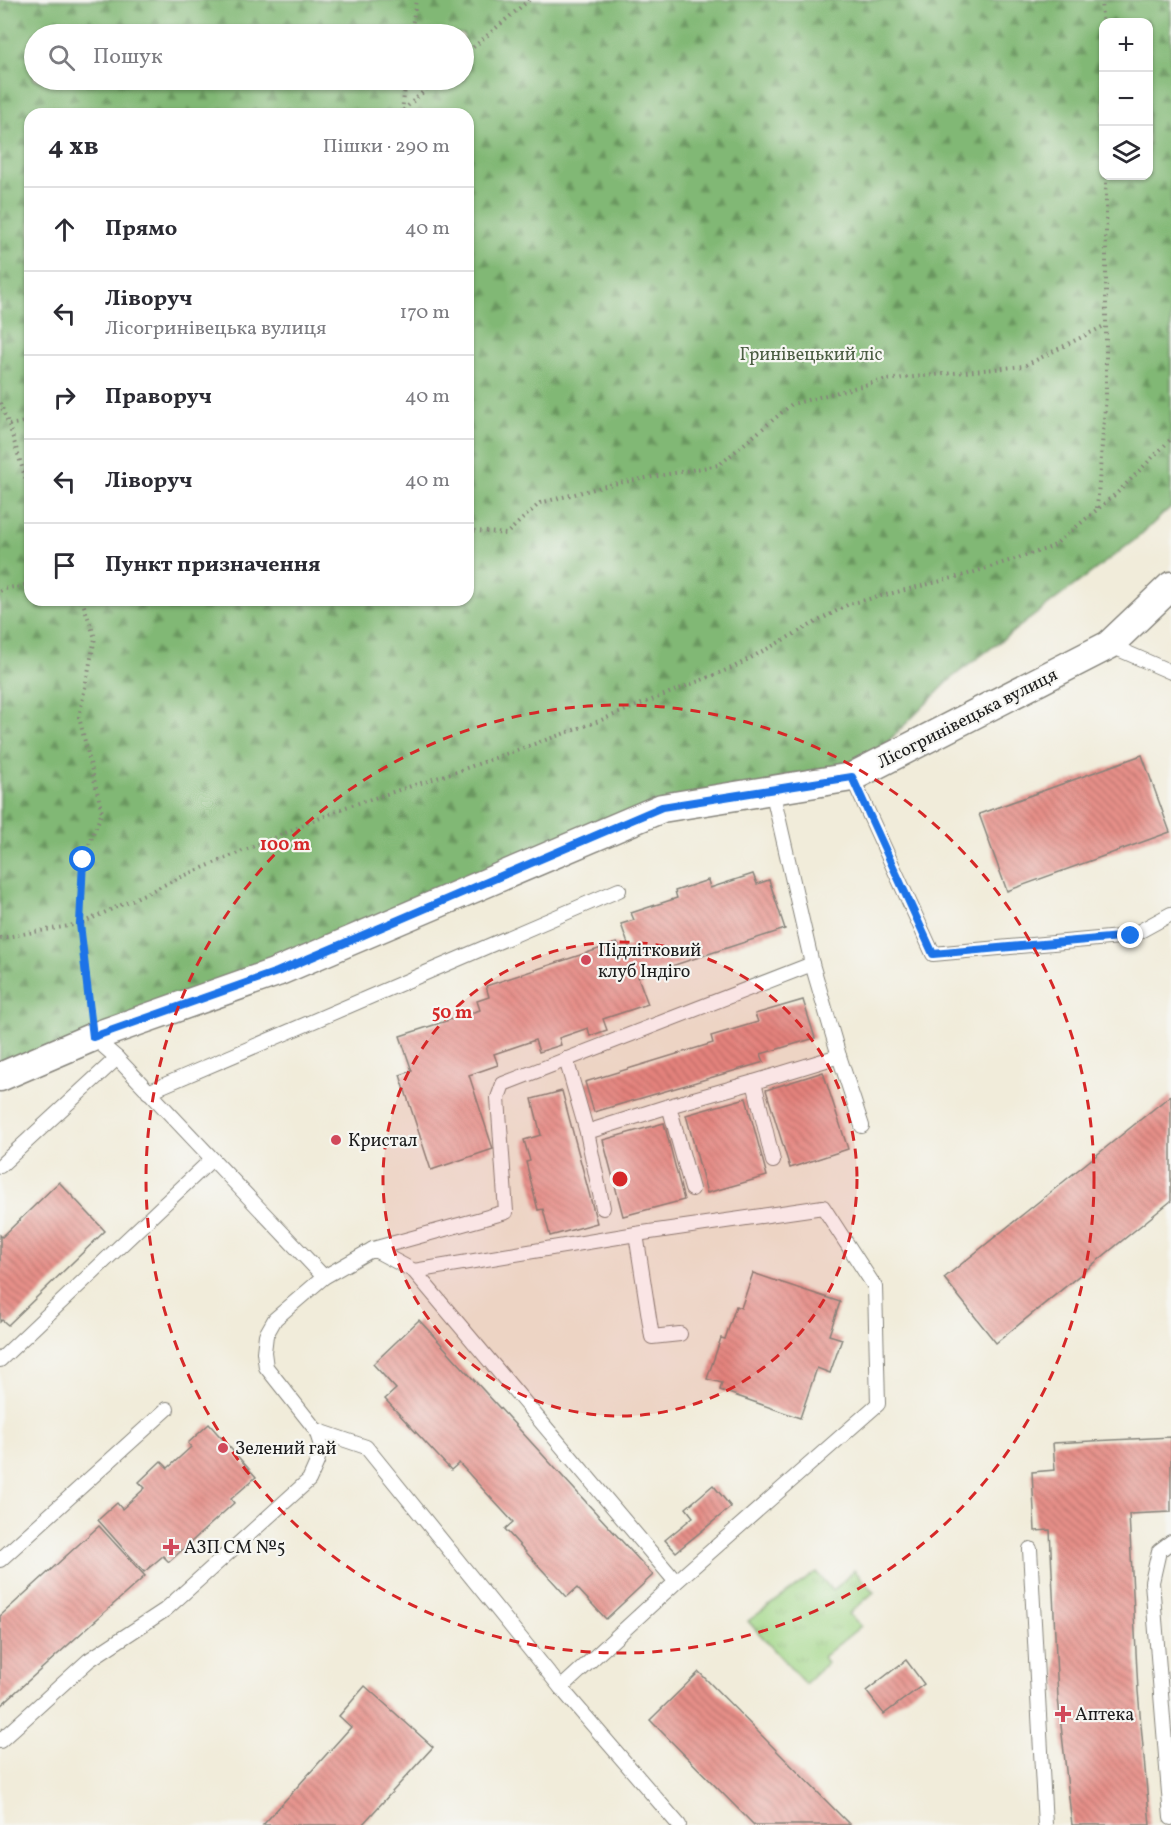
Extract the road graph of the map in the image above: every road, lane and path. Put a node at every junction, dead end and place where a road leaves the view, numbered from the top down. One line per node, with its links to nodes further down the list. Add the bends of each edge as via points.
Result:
1 (416, 0): 5 (path)
2 (529, 0): 6 (path)
3 (1101, 0): 4 (path)
4 (1102, 18)
5 (412, 24)
6 (474, 47)
7 (404, 90): 9 (path)
8 (425, 90): 10 (path)
9 (402, 108)
10 (405, 108)
11 (1106, 180): 12 (path)
12 (1106, 325): 18 (path, via 1106,395); 19 (path, via 1024,366 884,380 792,404 719,465 613,484 540,503 506,534)
13 (0, 403): 15 (path)
14 (24, 422): 15 (path)
15 (9, 424): 17 (path)
16 (1171, 439): 18 (path)
17 (24, 473)
18 (1097, 509): 30 (path, via 1052,547 965,575 849,604 734,667 599,721 346,807)
19 (474, 531)
20 (24, 585): 22 (path)
21 (1171, 586): 24 (street, Лісогринівецька вулиця)
22 (0, 591)
23 (84, 606): 30 (path, via 95,638 79,717 102,812 83,860)
24 (1109, 645): 25 (lane); 26 (street, Лісогринівецька вулиця)
25 (1171, 672)
26 (852, 777): 27 (street, Лісогринівецька вулиця); 29 (lane, via 933,954 1131,936)
27 (772, 790): 32 (lane); 33 (street, Лісогринівецька вулиця, via 662,807 277,972)
28 (619, 890): 39 (lane)
29 (1171, 914)
30 (80, 924): 31 (path); 33 (path)
31 (0, 938)
32 (812, 964): 34 (lane); 36 (lane)
33 (93, 1037): 35 (lane); 37 (street, Лісогринівецька вулиця)
34 (839, 1056): 38 (lane); 41 (lane)
35 (117, 1058): 39 (lane); 45 (lane)
36 (566, 1059): 42 (lane); 49 (lane, via 503,1084 498,1098 506,1212)
37 (0, 1077)
38 (754, 1082): 40 (lane); 44 (lane)
39 (148, 1092): 43 (lane)
40 (669, 1106): 42 (lane); 46 (lane)
41 (862, 1126)
42 (587, 1132): 47 (lane)
43 (212, 1159): 51 (lane); 53 (lane)
44 (773, 1161)
45 (0, 1166)
46 (692, 1190)
47 (603, 1208)
48 (636, 1234): 50 (lane); 52 (lane, via 652,1337); 59 (lane, via 824,1207 875,1287 878,1404)
49 (373, 1249): 50 (lane); 51 (lane)
50 (414, 1271): 59 (lane)
51 (324, 1277): 55 (lane, via 274,1319 266,1335 264,1352 266,1366)
52 (680, 1334)
53 (0, 1360)
54 (167, 1409): 58 (lane)
55 (316, 1430): 60 (lane, via 366,1447); 61 (lane, via 321,1446 309,1480 165,1610 89,1660)
56 (1171, 1542): 62 (lane, via 1159,1551 1152,1582)
57 (1030, 1549): 64 (lane)
58 (0, 1560)
59 (676, 1582): 60 (lane)
60 (561, 1688): 63 (lane)
61 (0, 1741)
62 (1171, 1818)
63 (679, 1825)
64 (1045, 1825)

